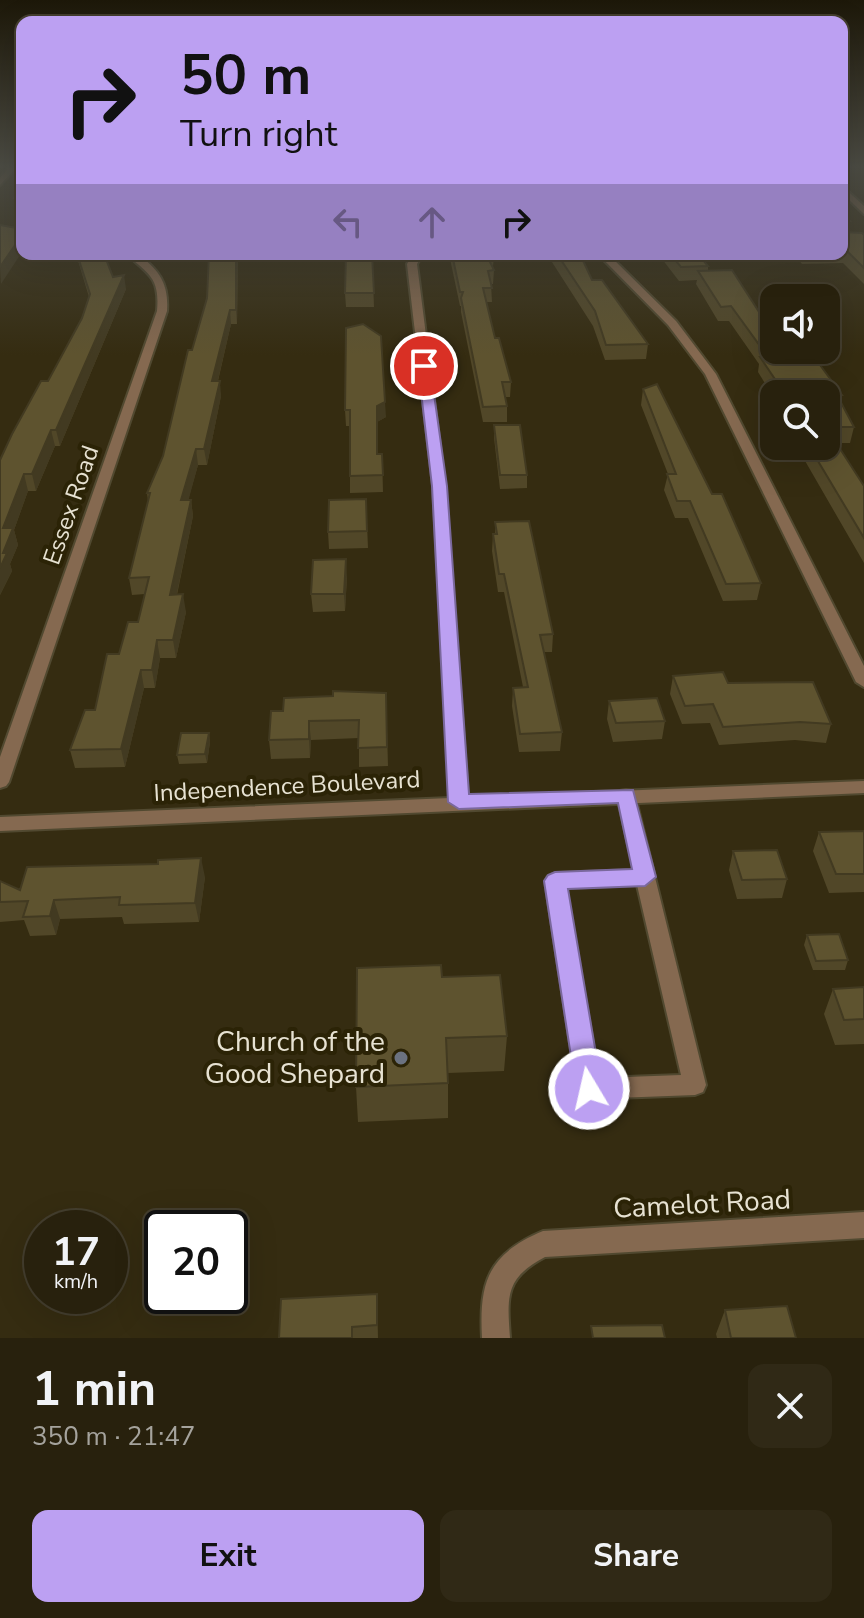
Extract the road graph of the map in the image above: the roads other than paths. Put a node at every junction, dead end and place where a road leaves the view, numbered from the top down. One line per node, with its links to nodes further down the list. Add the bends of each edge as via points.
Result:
1 (140, 260): 5 (street, Essex Road, via 165,289 162,311)
2 (414, 260): 8 (street, via 439,486)
3 (609, 260): 4 (street, via 672,323 710,374)
4 (864, 682)
5 (0, 782)
6 (864, 787): 7 (street, Independence Boulevard)
7 (626, 796): 8 (street, Independence Boulevard); 10 (street)
8 (459, 802): 9 (street, Independence Boulevard)
9 (0, 824)
10 (645, 877): 10 (street, via 555,881 589,1089 695,1085)
11 (864, 1225): 12 (street, Camelot Road, via 543,1244 513,1258 499,1279)
12 (496, 1338)

